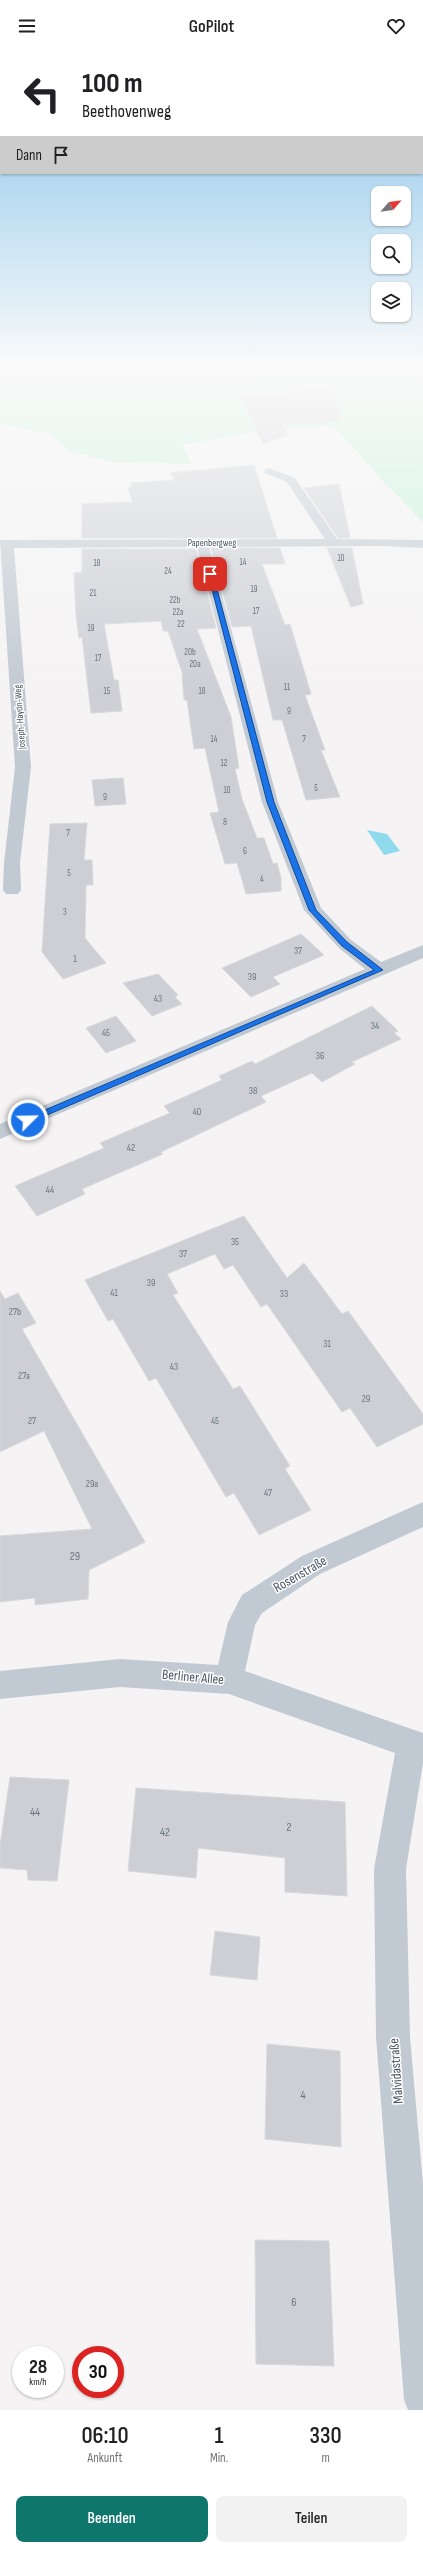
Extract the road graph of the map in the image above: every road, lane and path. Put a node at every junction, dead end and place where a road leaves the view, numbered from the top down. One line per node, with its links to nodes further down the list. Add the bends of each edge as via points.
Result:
1 (274, 473): 3 (street, via 291,480)
2 (202, 543): 3 (street, Papenbergweg); 4 (street, Papenbergweg); 8 (street, via 270,802 313,910 345,944)
3 (334, 543): 5 (street, Papenbergweg)
4 (4, 544): 6 (street, Joseph-Haydn-Weg, via 23,767 12,863)
5 (423, 544)
6 (12, 890)
7 (423, 951): 8 (street)
8 (379, 970): 9 (street)
9 (0, 1132)
10 (423, 1514): 11 (street, Rosenstraße, via 311,1565 252,1604 242,1622)
11 (229, 1680): 12 (street, Berliner Allee, via 120,1673); 13 (street, Berliner Allee)
12 (0, 1685)
13 (417, 1746): 14 (street, Malvidastraße, via 390,1869 393,2037)
14 (423, 2400)

